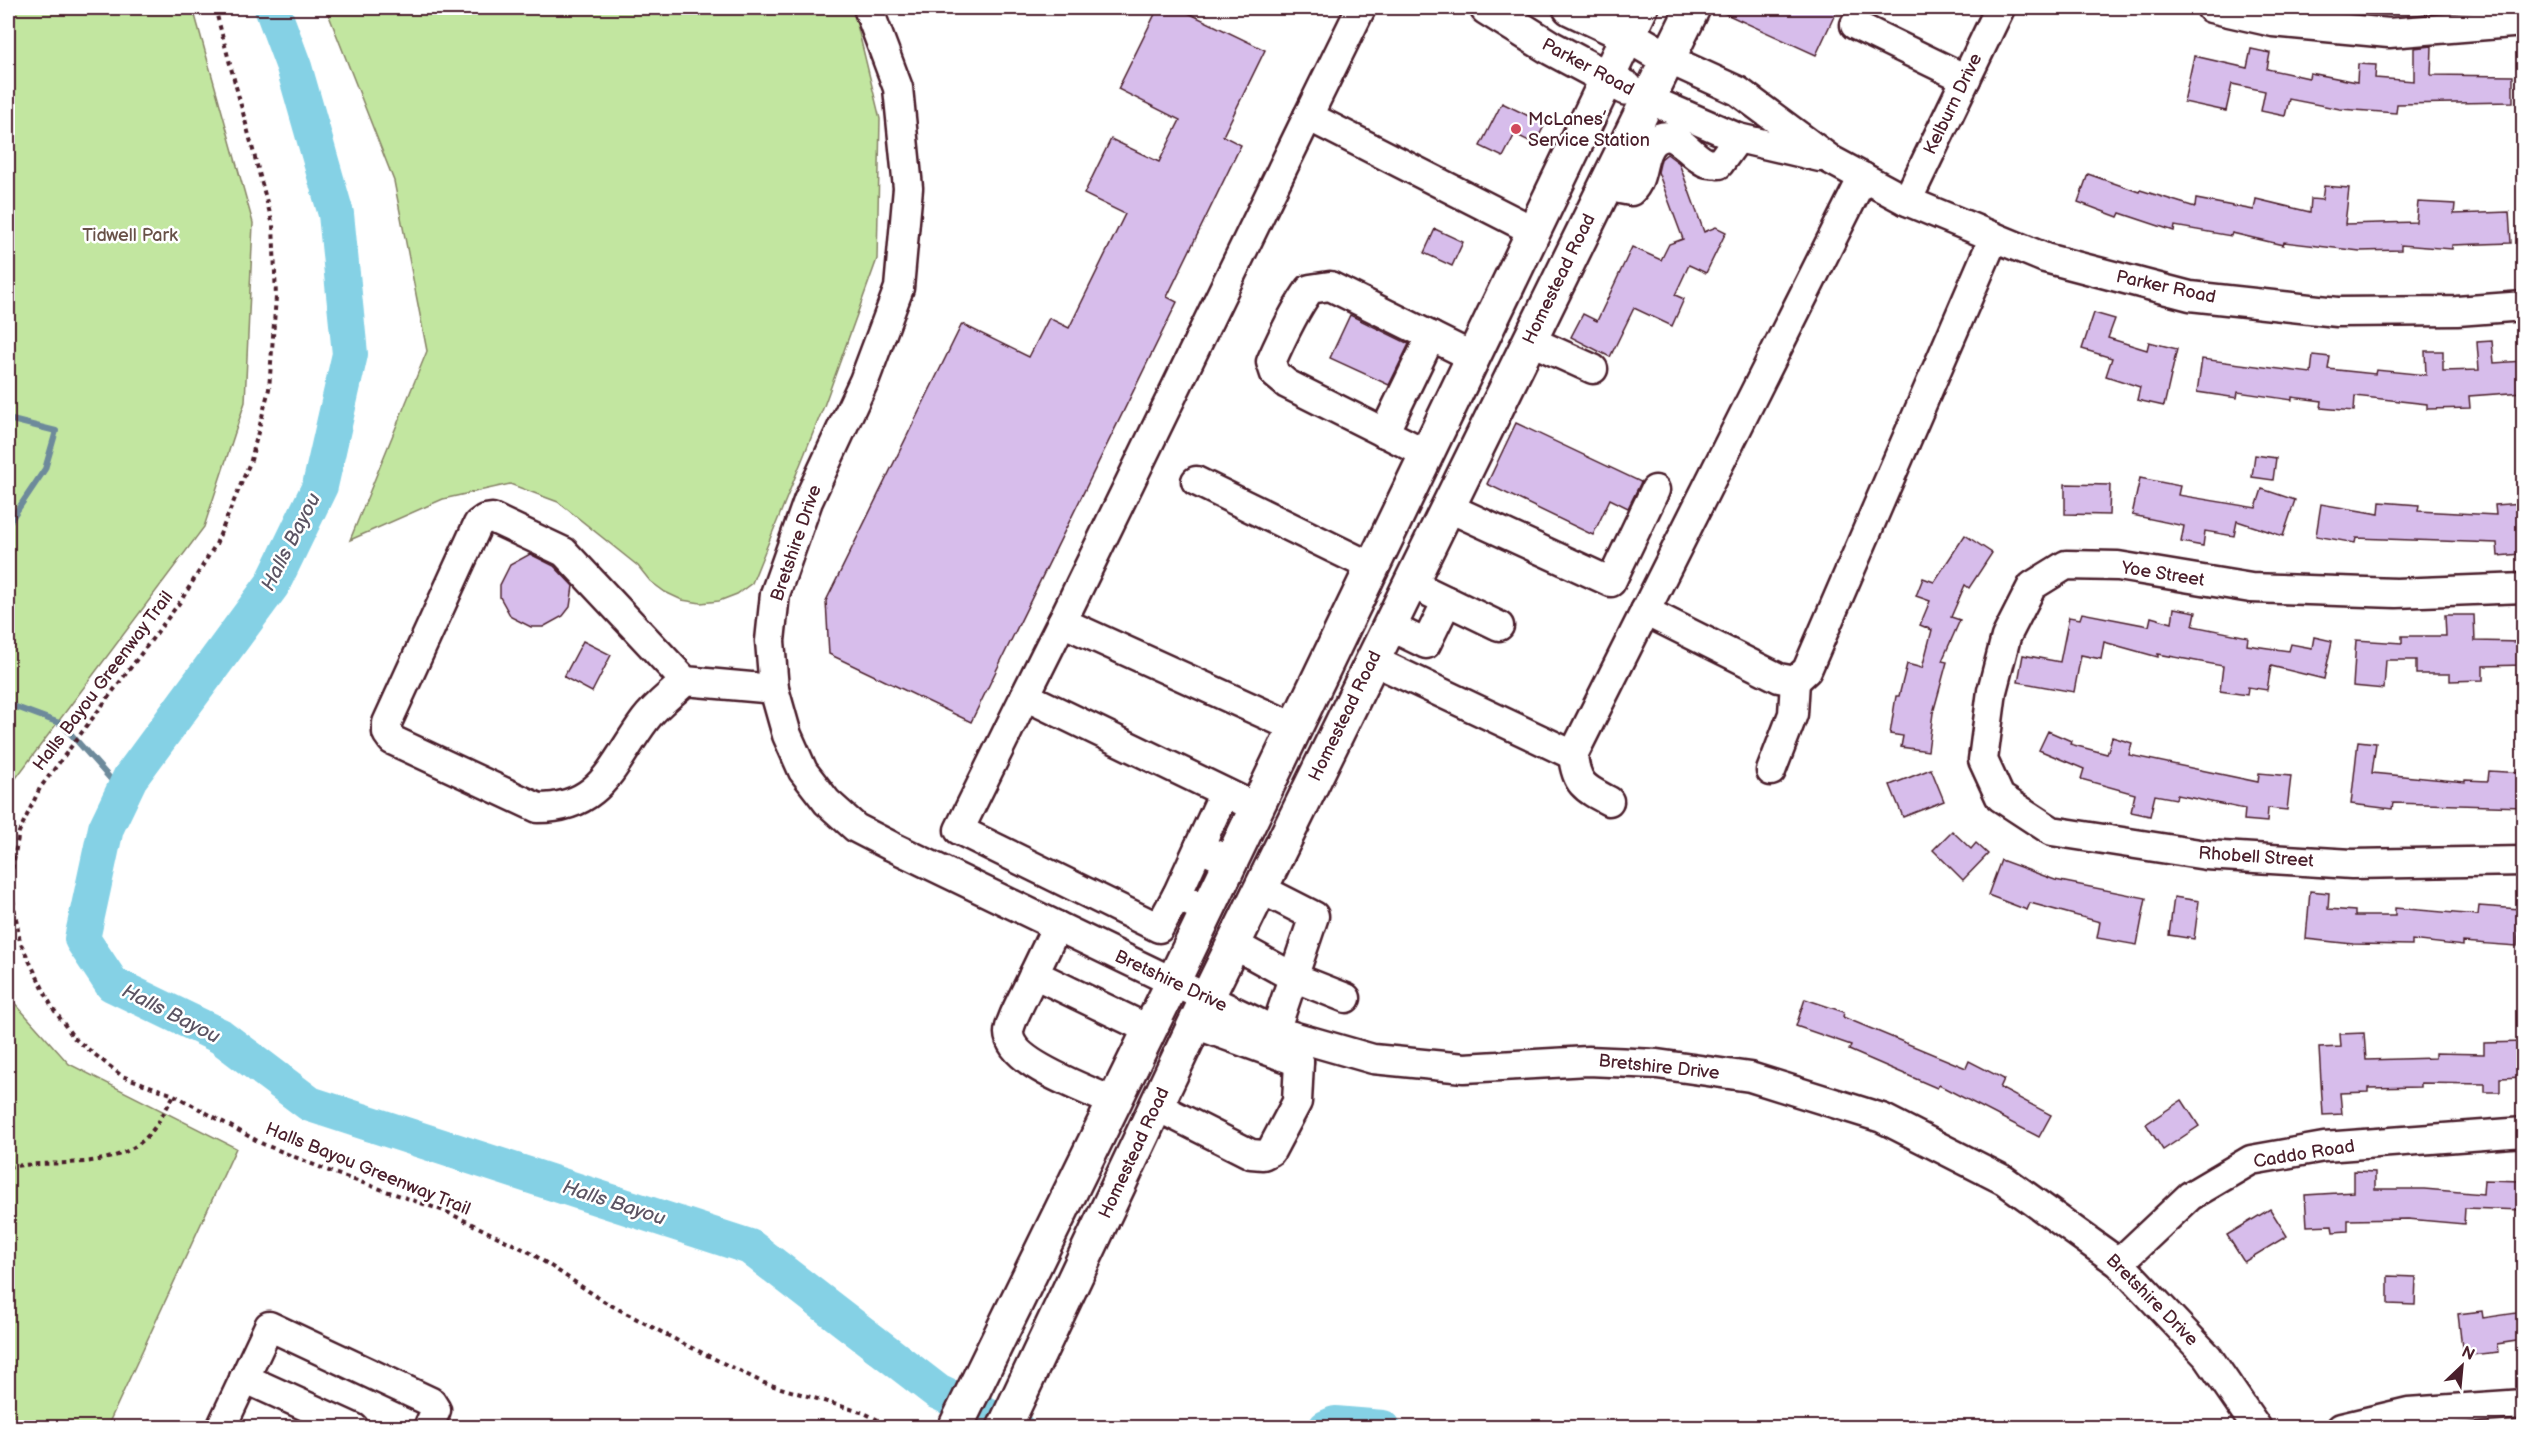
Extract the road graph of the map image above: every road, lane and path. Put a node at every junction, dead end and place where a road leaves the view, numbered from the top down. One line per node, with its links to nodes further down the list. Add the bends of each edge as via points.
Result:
1 (215, 8): 70 (path, Halls Bayou Greenway Trail, via 273,225 276,297 269,389 251,460 216,544 180,602 39,788 19,832 10,882 20,942 52,1007 74,1038 122,1076)
2 (868, 8): 45 (street, Bretshire Drive, via 898,88 908,188 899,288 864,381 808,501 775,594 770,642)
3 (1361, 8): 16 (street)
4 (1487, 8): 13 (main road, Parker Road)
5 (1570, 8): 9 (main road, Parker Road)
6 (1693, 8): 12 (main road, Homestead Road)
7 (2000, 8): 14 (street, Kelburn Drive)
8 (2211, 8): 10 (street, via 2273,22 2389,33)
9 (1634, 21): 12 (main road, Parker Road); 13 (main road)
10 (2523, 22)
11 (1855, 25): 14 (street)
12 (1668, 59): 15 (main road, Homestead Road); 18 (street, Parker Road, via 1738,91)
13 (1606, 78): 15 (main road, Parker Road); 22 (main road)
14 (1966, 79): 21 (street, Kelburn Drive)
15 (1648, 99): 17 (street, Parker Road); 20 (main road, Homestead Road)
16 (1308, 116): 22 (street); 39 (street)
17 (1738, 138): 18 (street, Parker Road); 20 (street, via 1719,164 1706,163 1672,136 1660,136 1649,146 1640,183 1631,191)
18 (1831, 160): 19 (street, Parker Road)
19 (1863, 177): 21 (street, Parker Road); 38 (street)
20 (1604, 186): 26 (main road, Homestead Road)
21 (1907, 201): 23 (street, Parker Road)
22 (1534, 231): 27 (main road)
23 (1994, 237): 24 (street, Parker Road, via 2045,258 2190,296 2337,312); 44 (street, via 1807,670)
24 (2523, 306)
25 (1431, 336): 27 (street); 29 (street); 29 (street, via 1330,286 1310,289 1278,347 1271,362 1275,374 1287,384)
26 (1529, 340): 28 (street); 33 (main road, Homestead Road)
27 (1473, 357): 30 (main road)
28 (1593, 369)
29 (1384, 433): 30 (street)
30 (1427, 454): 34 (main road)
31 (1196, 481): 34 (street)
32 (1655, 490): 33 (street, via 1611,582)
33 (1447, 507): 35 (main road, Homestead Road)
34 (1372, 567): 47 (main road)
35 (1410, 583): 37 (street); 40 (main road, Homestead Road)
36 (2523, 588): 52 (street, Yoe Street, via 2396,593 2251,588 2118,566 2066,565 2032,586 2006,637 1992,691 1983,760)
37 (1447, 601): 40 (street, via 1426,644); 41 (street)
38 (1645, 612): 44 (street, via 1779,678); 49 (street)
39 (1062, 622): 46 (street); 47 (street)
40 (1389, 626): 42 (main road, Homestead Road)
41 (1499, 626)
42 (1372, 660): 48 (main road, Homestead Road); 49 (street)
43 (685, 681): 43 (street, via 646,718 596,789 560,808 538,808 392,740 387,733 387,723 478,524 485,519 492,518 564,552); 45 (street)
44 (1794, 681): 50 (street, via 1793,714)
45 (774, 689): 61 (street, Bretshire Drive, via 787,735 803,771 827,802 856,828)
46 (1025, 696): 51 (street); 59 (street, via 959,830 1159,928)
47 (1297, 725): 48 (main road); 54 (main road)
48 (1335, 737): 58 (main road, Homestead Road)
49 (1573, 755): 53 (street, via 1579,782)
50 (1771, 771)
51 (1224, 793): 54 (street); 55 (street)
52 (2000, 797): 56 (street, Rhobell Street, via 2052,831 2206,855 2352,864)
53 (1609, 801)
54 (1257, 808): 57 (main road)
55 (1199, 847): 57 (street); 59 (street)
56 (2523, 861)
57 (1231, 862): 60 (main road)
58 (1261, 889): 62 (main road, Homestead Road); 64 (street, via 1314,915)
59 (1177, 895): 60 (street)
60 (1208, 911): 65 (main road)
61 (1057, 926): 63 (street); 65 (street, Bretshire Drive)
62 (1233, 944): 64 (street); 67 (main road, Homestead Road)
63 (1034, 974): 68 (street); 71 (street, via 1009,1032 1012,1046 1028,1062)
64 (1293, 977): 66 (street); 69 (street)
65 (1173, 982): 67 (street, Bretshire Drive); 68 (main road)
66 (1347, 998)
67 (1201, 1011): 69 (street); 69 (street, Bretshire Drive); 72 (main road, Homestead Road)
68 (1150, 1030): 71 (main road)
69 (1291, 1054): 72 (street, via 1297,1102 1282,1134 1271,1151 1263,1155 1251,1154); 75 (street, Bretshire Drive, via 1464,1068 1588,1061 1657,1064 1750,1077 1892,1123 2004,1180)
70 (174, 1095): 74 (path, via 154,1128 120,1156 85,1163 27,1163); 83 (path, Halls Bayou Greenway Trail, via 263,1144 447,1212 531,1253 605,1302 764,1383 864,1413)
71 (1114, 1102): 76 (main road)
72 (1156, 1106): 77 (main road, Homestead Road)
73 (2523, 1132): 75 (street, Caddo Road, via 2324,1147 2251,1160 2190,1196)
74 (8, 1167)
75 (2119, 1263): 86 (street, Bretshire Drive, via 2208,1357)
76 (1031, 1269): 77 (main road); 84 (main road)
77 (1070, 1289): 85 (main road, Homestead Road)
78 (244, 1378): 80 (street); 81 (street); 82 (street, via 266,1329 273,1326 431,1402 436,1410)
79 (2523, 1404): 87 (street, via 2408,1412)
80 (221, 1428)
81 (354, 1428)
82 (428, 1428)
83 (894, 1428)
84 (955, 1428)
85 (1004, 1428)
86 (2257, 1428)
87 (2341, 1428)

